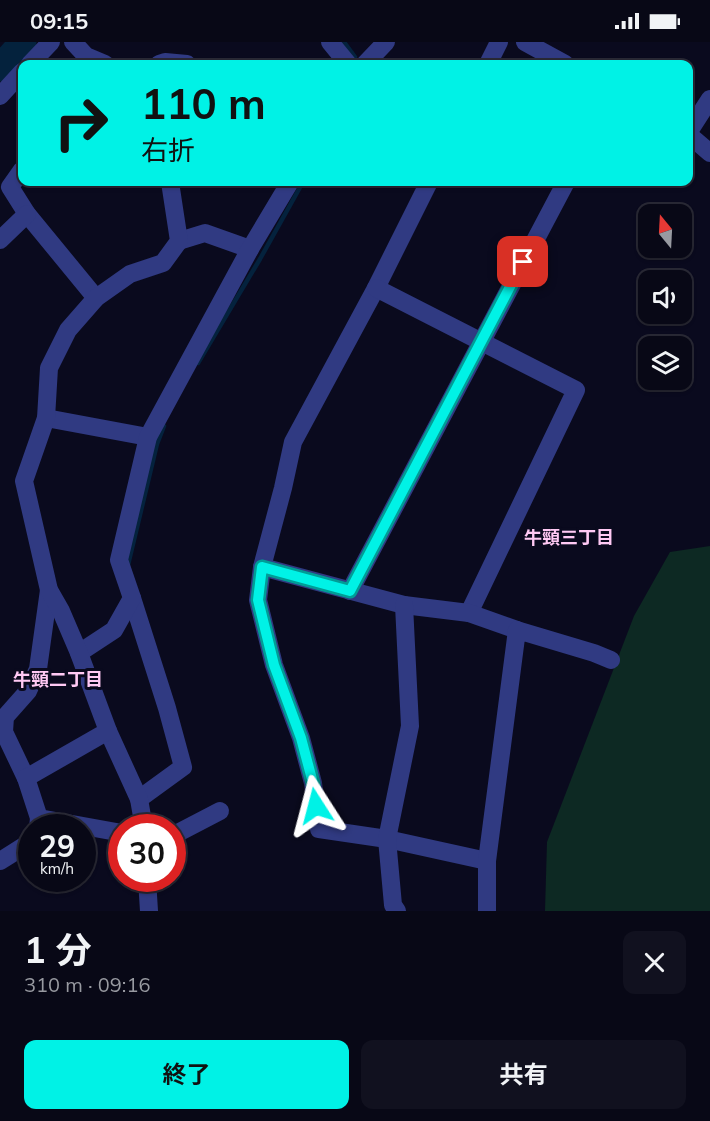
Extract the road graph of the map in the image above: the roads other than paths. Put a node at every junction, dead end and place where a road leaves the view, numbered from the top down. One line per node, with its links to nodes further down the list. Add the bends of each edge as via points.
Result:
1 (51, 42): 7 (street)
2 (73, 42): 8 (street)
3 (330, 42): 9 (street)
4 (386, 42): 10 (street)
5 (499, 42): 11 (street)
6 (525, 42): 12 (street)
7 (34, 60)
8 (96, 60)
9 (345, 60)
10 (369, 60)
11 (490, 60)
12 (558, 60)
13 (18, 76): 14 (street)
14 (0, 96)
15 (710, 99): 16 (street)
16 (693, 125)
17 (693, 138): 18 (street)
18 (710, 153)
19 (18, 174): 24 (street)
20 (171, 186): 27 (street)
21 (288, 186): 28 (street)
22 (427, 186): 29 (street)
23 (564, 186): 31 (street)
24 (5, 189): 25 (street)
25 (27, 214): 26 (street); 30 (street)
26 (0, 240)
27 (179, 241): 28 (street, via 205,233); 30 (street, via 163,264 130,274)
28 (250, 249): 33 (street)
29 (376, 288): 31 (street); 34 (street, via 293,442)
30 (96, 298): 32 (street, via 68,330 49,368)
31 (480, 343): 36 (street); 39 (street, via 576,390)
32 (46, 418): 33 (street); 35 (street, via 24,481)
33 (148, 437): 37 (street, via 119,560)
34 (262, 567): 36 (street); 50 (street, via 258,600 274,665 313,783 319,829)
35 (50, 590): 41 (street); 44 (street, via 38,669 28,691 5,717 4,732)
36 (350, 591): 38 (street)
37 (132, 598): 41 (street, via 114,630); 45 (street, via 183,767)
38 (404, 605): 39 (street); 50 (street, via 410,726)
39 (469, 613): 40 (street)
40 (517, 630): 42 (street); 53 (street)
41 (80, 653): 43 (street)
42 (611, 660)
43 (108, 731): 44 (street); 45 (street)
44 (26, 778): 47 (street)
45 (139, 799): 48 (street)
46 (220, 811): 49 (street)
47 (36, 814)
48 (142, 814)
49 (186, 829)
50 (387, 839): 53 (street); 56 (street, via 393,905)
51 (18, 850): 52 (street)
52 (0, 861)
53 (487, 861): 57 (street)
54 (148, 892): 55 (street)
55 (149, 911)
56 (397, 911)
57 (487, 911)

